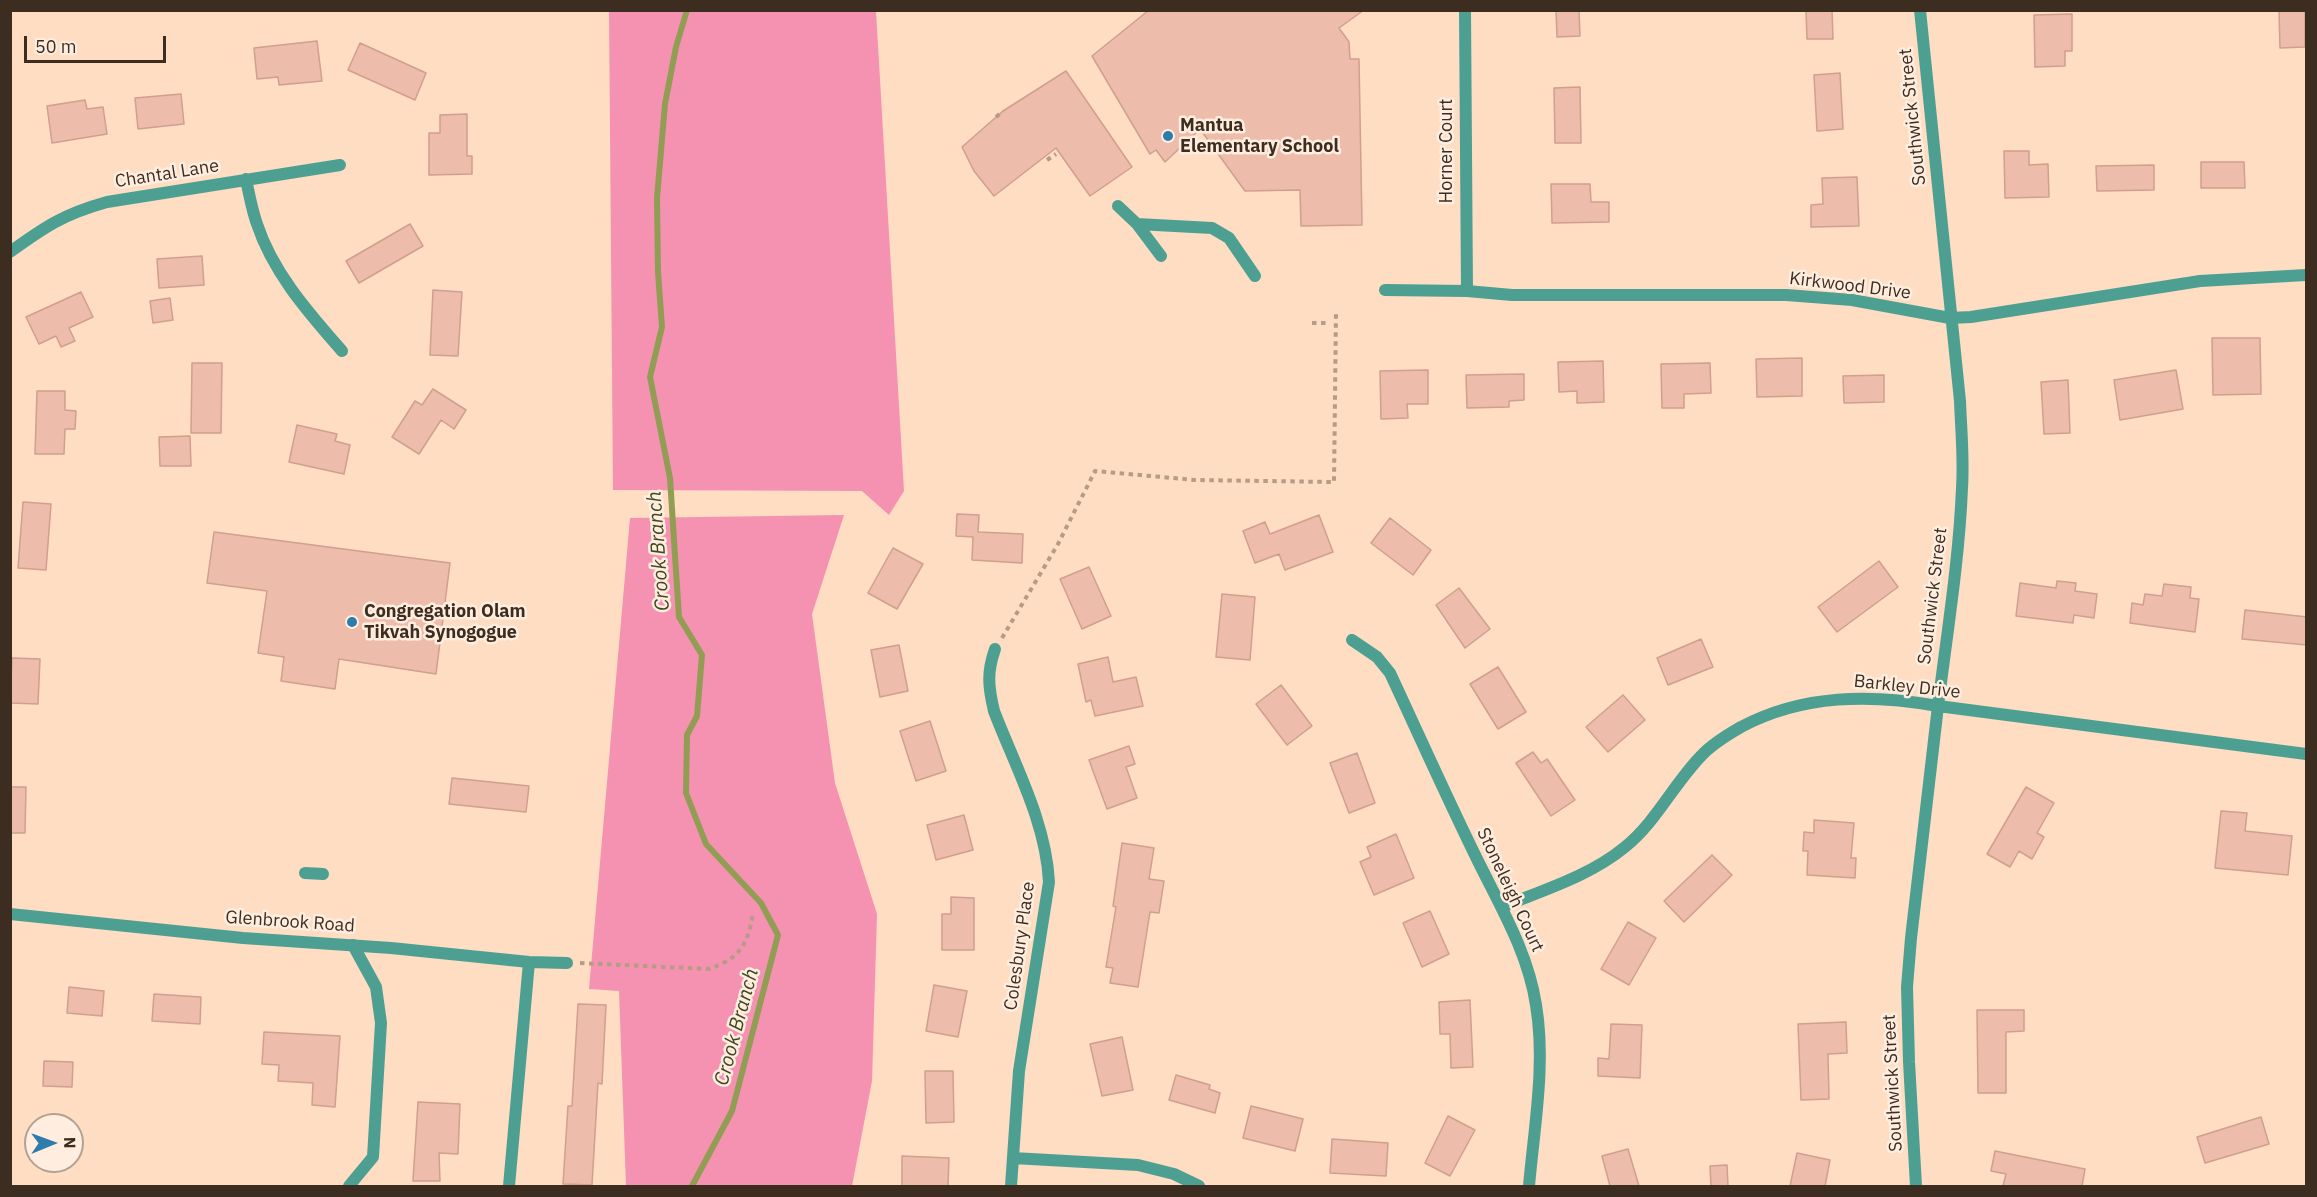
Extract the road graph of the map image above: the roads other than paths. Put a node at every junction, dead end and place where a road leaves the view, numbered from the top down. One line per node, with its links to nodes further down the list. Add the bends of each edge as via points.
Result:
1 (1465, 10): 12 (street, Horner Court)
2 (1920, 10): 13 (street, Southwick Street)
3 (340, 165): 4 (street, Chantal Lane)
4 (246, 179): 7 (street, Chantal Lane, via 77,210 47,225); 14 (street, via 266,246 290,288)
5 (1118, 206): 6 (street)
6 (1137, 224): 8 (street); 10 (street, via 1212,228 1229,238)
7 (10, 252)
8 (1161, 256)
9 (2307, 275): 13 (street, Kirkwood Drive, via 2200,281)
10 (1256, 276)
11 (1384, 290): 12 (street, Kirkwood Drive)
12 (1467, 291): 13 (street, Kirkwood Drive, via 1512,295 1786,295 1852,300)
13 (1950, 318): 17 (street, Southwick Street, via 1960,400 1962,486)
14 (342, 351)
15 (1352, 640): 21 (street, Stoneleigh Court, via 1377,657 1390,673)
16 (995, 648): 26 (street, Colesbury Place, via 988,670 990,696 1041,829 1049,882 1019,1071)
17 (1938, 706): 18 (street, Barkley Drive); 21 (street, Barkley Drive, via 1841,698 1792,708 1748,724 1702,754 1651,822 1622,849 1573,878); 32 (street, Southwick Street, via 1908,987)
18 (2307, 754)
19 (304, 873): 20 (street)
20 (323, 874)
21 (1502, 908): 31 (street, Stoneleigh Court, via 1531,980 1539,1029)
22 (10, 914): 23 (street, Glenbrook Road)
23 (353, 945): 24 (street, Glenbrook Road); 27 (street, via 376,987 381,1023 372,1157)
24 (529, 962): 25 (street, Glenbrook Road); 28 (street)
25 (567, 963)
26 (1013, 1158): 29 (street, Colesbury Place); 30 (street, via 1138,1165 1174,1174)
27 (347, 1186)
28 (509, 1186)
29 (1011, 1186)
30 (1199, 1186)
31 (1530, 1186)
32 (1916, 1186)

